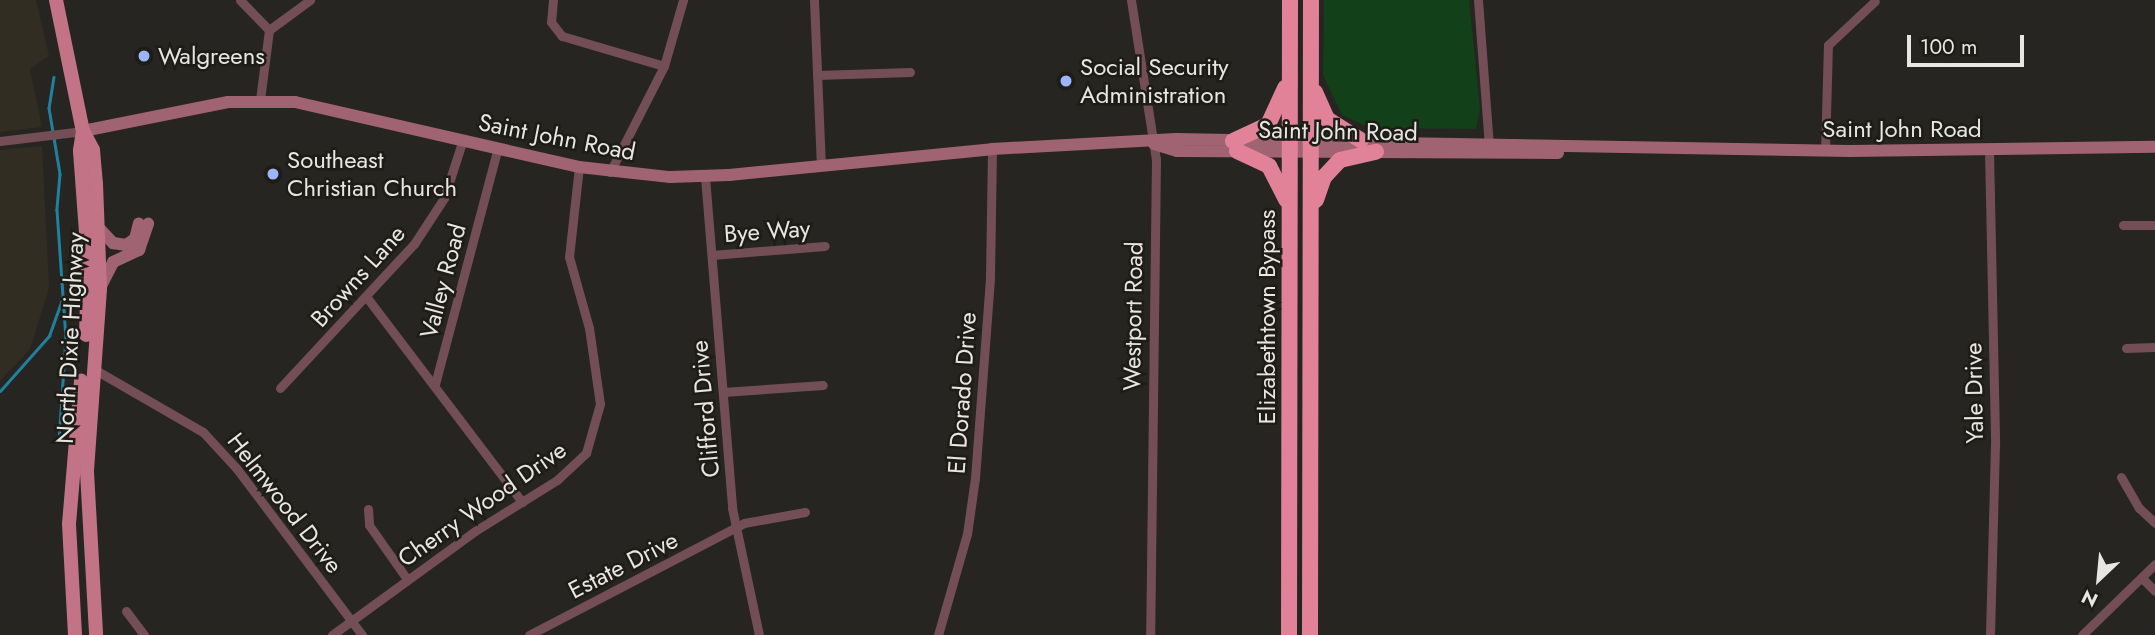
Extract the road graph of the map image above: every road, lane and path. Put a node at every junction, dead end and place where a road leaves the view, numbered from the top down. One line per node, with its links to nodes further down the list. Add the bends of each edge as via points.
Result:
1 (56, 0): 19 (main road)
2 (240, 0): 12 (street)
3 (310, 0): 12 (street)
4 (553, 0): 15 (street, via 551,22 562,36)
5 (683, 0): 15 (street)
6 (814, 0): 17 (street)
7 (1131, 0): 23 (street, Westport Road)
8 (1290, 0): 13 (highway, Elizabethtown Bypass)
9 (1311, 0): 14 (highway, Elizabethtown Bypass)
10 (1478, 0): 29 (street)
11 (1875, 1): 32 (street, via 1828,46)
12 (269, 30): 18 (street)
13 (1290, 55): 24 (highway, Elizabethtown Bypass); 26 (highway, via 1275,116)
14 (1311, 55): 21 (highway, via 1321,110 1335,127); 25 (highway, Elizabethtown Bypass)
15 (664, 66): 36 (street)
16 (910, 72): 17 (street)
17 (817, 75): 34 (street)
18 (260, 100): 19 (street, Saint John Road, via 203,106); 20 (street, Saint John Road, via 313,104)
19 (83, 131): 22 (street); 42 (main road, North Dixie Highway, via 93,150); 66 (main road, North Dixie Highway, via 88,308 69,524)
20 (463, 139): 28 (street, Saint John Road); 46 (street, Browns Lane, via 449,184 430,221)
21 (1361, 140): 25 (street, Saint John Road); 29 (street, Saint John Road)
22 (0, 141)
23 (1154, 144): 26 (street, Saint John Road, via 1177,151); 30 (street, Saint John Road); 74 (street, Westport Road)
24 (1290, 145): 25 (street, Saint John Road); 26 (street, Saint John Road); 38 (highway, Elizabethtown Bypass)
25 (1311, 145): 33 (street, Saint John Road); 39 (highway, Elizabethtown Bypass)
26 (1235, 146): 38 (highway, via 1276,174)
27 (2155, 147): 31 (street, Saint John Road)
28 (498, 148): 35 (street, Saint John Road); 50 (street, Valley Road)
29 (1489, 148): 32 (street, Saint John Road); 33 (street, Saint John Road)
30 (992, 149): 34 (street, Saint John Road); 73 (street, El Dorado Drive, via 990,278 975,478 967,534)
31 (1989, 150): 32 (street, Saint John Road); 77 (street, Yale Drive, via 1995,444)
32 (1825, 151)
33 (1376, 152): 39 (highway, via 1350,155 1331,167)
34 (821, 166): 37 (street, Saint John Road)
35 (579, 167): 36 (street, Saint John Road); 55 (street, Cherry Wood Drive, via 569,248 594,350 597,425 579,462)
36 (610, 172): 37 (street, Saint John Road)
37 (705, 177): 44 (street, Clifford Drive)
38 (1290, 220): 75 (highway, Elizabethtown Bypass)
39 (1311, 220): 76 (highway, Elizabethtown Bypass)
40 (2123, 225): 41 (street)
41 (2155, 225)
42 (99, 228): 45 (main road, North Dixie Highway); 45 (street, via 113,243 126,245 144,224 139,250 113,262)
43 (825, 246): 44 (street, Bye Way)
44 (712, 255): 53 (street, Clifford Drive)
45 (100, 289): 49 (main road, North Dixie Highway)
46 (368, 299): 50 (street); 52 (street, Browns Lane)
47 (2155, 347): 48 (street)
48 (2126, 348)
49 (92, 368): 65 (street, Helmwood Drive, via 203,432 237,469); 67 (main road, North Dixie Highway, via 87,472)
50 (435, 384): 55 (street)
51 (822, 385): 53 (street)
52 (280, 388)
53 (723, 392): 59 (street, Clifford Drive)
54 (2121, 477): 58 (street, via 2139,508)
55 (522, 502): 61 (street, Cherry Wood Drive)
56 (368, 509): 61 (street, via 369,525)
57 (805, 512): 59 (street, Estate Drive, via 744,523)
58 (2155, 523)
59 (735, 530): 71 (street, Estate Drive); 72 (street, Clifford Drive)
60 (2155, 564): 62 (street)
61 (407, 579): 65 (street, Cherry Wood Drive)
62 (2143, 579): 63 (street); 78 (street)
63 (2155, 591)
64 (126, 611): 68 (street)
65 (351, 620): 69 (street, Cherry Wood Drive); 70 (street, Helmwood Drive)
66 (75, 635)
67 (96, 635)
68 (144, 635)
69 (332, 635)
70 (362, 635)
71 (529, 635)
72 (759, 635)
73 (938, 635)
74 (1150, 635)
75 (1289, 635)
76 (1310, 635)
77 (1990, 635)
78 (2082, 635)

